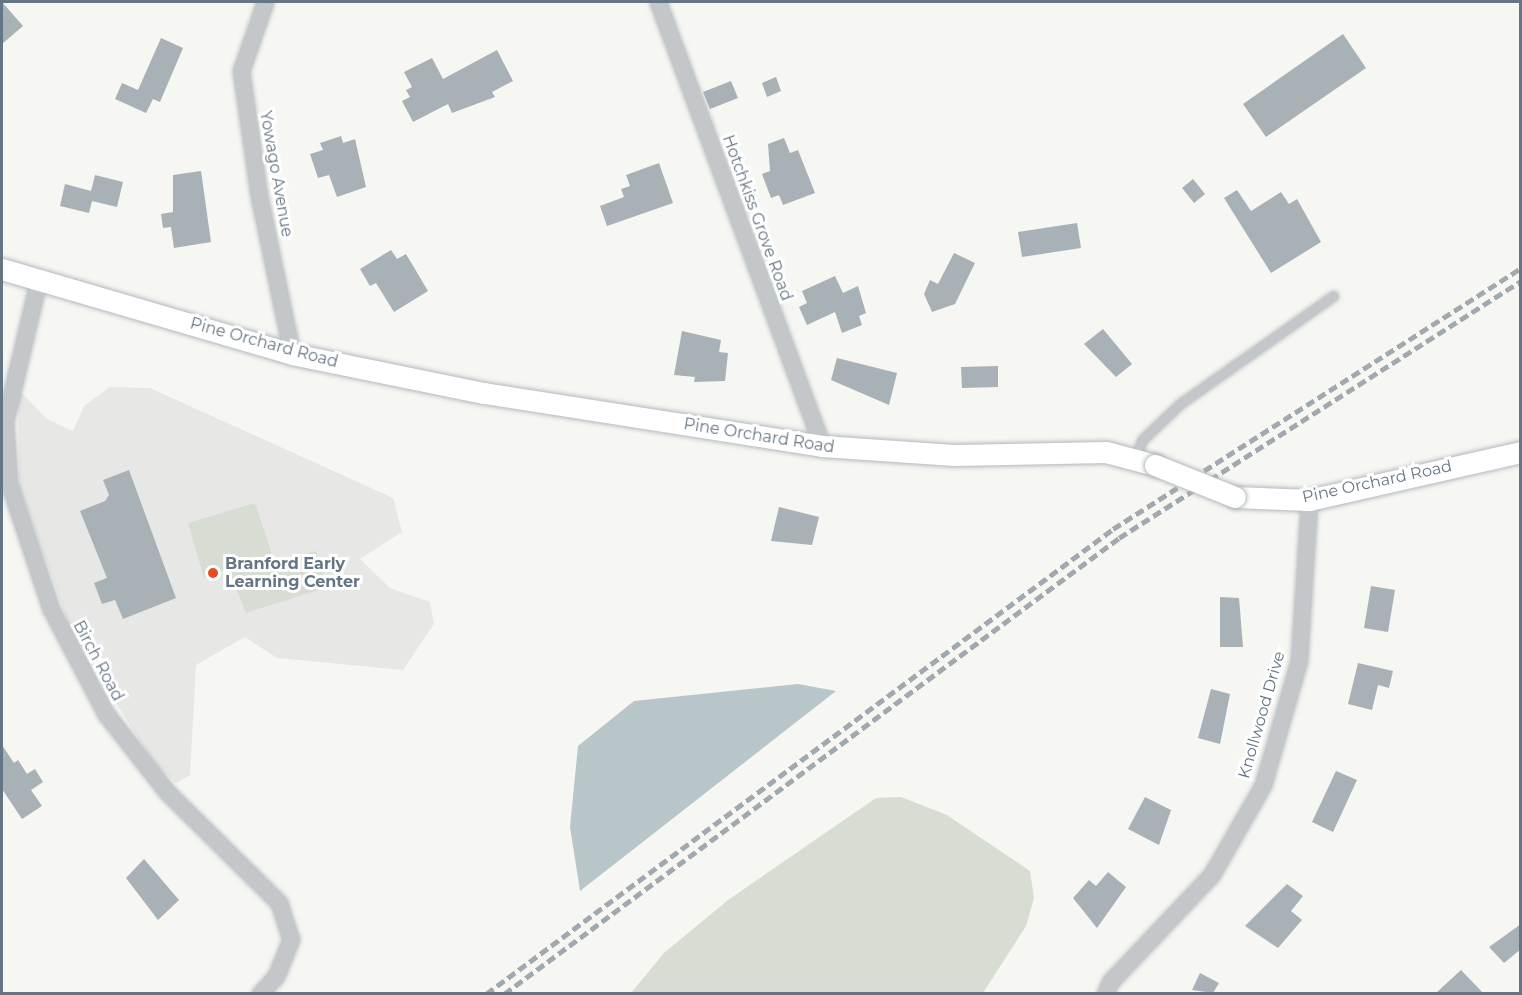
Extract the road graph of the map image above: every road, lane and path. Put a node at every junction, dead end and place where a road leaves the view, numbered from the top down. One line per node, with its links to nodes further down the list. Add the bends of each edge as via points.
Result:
1 (265, 2): 6 (street, Yowago Avenue, via 241,71 259,196)
2 (658, 2): 7 (street, Hotchkiss Grove Road)
3 (2, 269): 4 (street, Pine Orchard Road)
4 (39, 279): 6 (street, Pine Orchard Road); 11 (street, Birch Road, via 5,422 9,483 51,609 106,714 166,792 261,881 285,915 291,939 276,976)
5 (1334, 296): 9 (lane, via 1173,411 1143,440)
6 (292, 354): 7 (street, Pine Orchard Road, via 484,393)
7 (822, 446): 9 (street, Pine Orchard Road, via 883,453 1106,452)
8 (1521, 452): 10 (street, Pine Orchard Road)
9 (1146, 461): 10 (street, Pine Orchard Road, bridge, via 1235,497)
10 (1310, 500): 12 (street, Knollwood Drive, via 1299,660 1263,785 1212,874 1110,982)
11 (260, 993)
12 (1105, 993)

